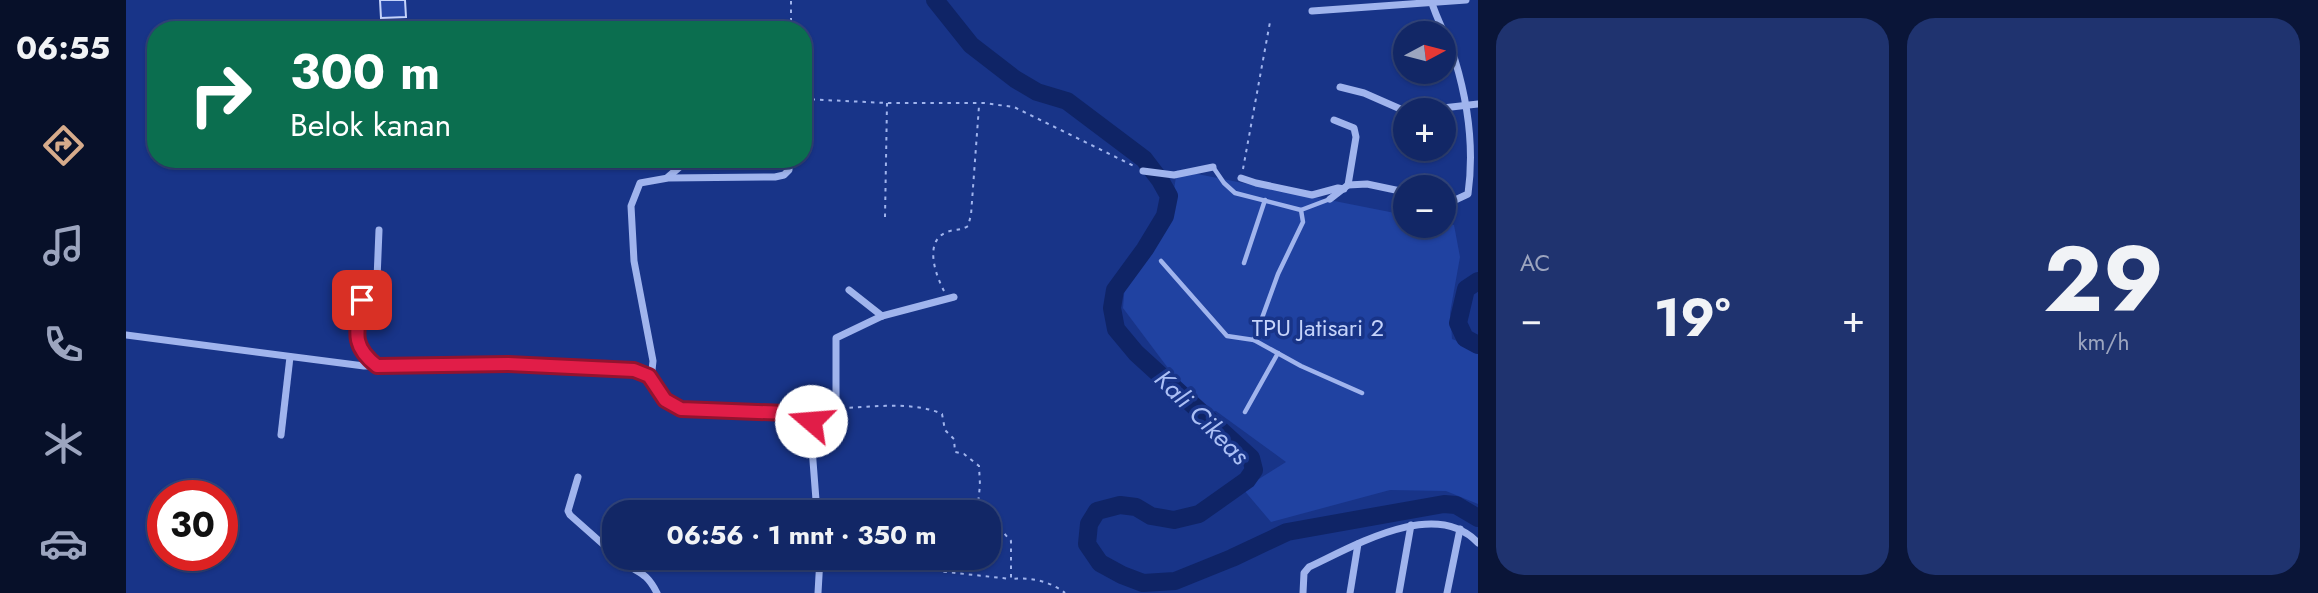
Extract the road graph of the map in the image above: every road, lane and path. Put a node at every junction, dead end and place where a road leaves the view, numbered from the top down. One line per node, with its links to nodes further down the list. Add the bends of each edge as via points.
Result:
1 (791, 0): 5 (path)
2 (1466, 0): 3 (street)
3 (1431, 1): 4 (street); 13 (street, via 1455,59)
4 (1312, 12)
5 (791, 21)
6 (1270, 22): 21 (path)
7 (1340, 87): 12 (street)
8 (812, 99): 9 (path)
9 (887, 103): 10 (path); 28 (path)
10 (979, 103): 19 (path, via 1014,107); 33 (path, via 968,226 948,231 933,249 935,275)
11 (1478, 104): 13 (street)
12 (1393, 106)
13 (1466, 106): 14 (street); 24 (street, via 1471,176 1468,194)
14 (1456, 107)
15 (1334, 120): 22 (street, via 1354,128 1356,137)
16 (1213, 167): 19 (street, via 1174,175); 26 (lane, via 1236,193)
17 (679, 168): 20 (street)
18 (789, 168): 20 (street, via 785,175 775,177)
19 (1143, 171)
20 (668, 178): 40 (street, via 639,183 631,206 634,261 653,361)
21 (1241, 178): 22 (street, via 1312,195)
22 (1346, 187): 23 (street, via 1367,184); 25 (street)
23 (1393, 189)
24 (1456, 198)
25 (1330, 199): 27 (lane)
26 (1265, 200): 27 (lane); 31 (lane)
27 (1301, 210): 36 (lane, via 1303,222)
28 (885, 217)
29 (379, 230): 39 (street, via 377,279 362,300 358,343 364,356)
30 (1161, 261): 36 (lane, via 1227,336)
31 (1244, 263)
32 (849, 290): 34 (street)
33 (951, 298): 34 (street)
34 (882, 316): 42 (street, via 836,338)
35 (126, 335): 38 (street)
36 (1254, 340): 37 (lane)
37 (1278, 353): 41 (lane); 43 (lane)
38 (290, 357): 39 (street); 45 (street)
39 (377, 366): 40 (street, via 508,364 634,370)
40 (649, 376): 44 (street, via 665,400 681,409)
41 (1362, 393)
42 (834, 408): 44 (street, via 826,414); 48 (path, via 876,405 924,408 942,414 955,452 979,466)
43 (1245, 412)
44 (812, 414): 47 (street)
45 (281, 435)
46 (578, 477): 52 (street, via 568,511)
47 (816, 500)
48 (978, 500)
49 (1411, 526): 50 (street); 53 (street); 64 (street)
50 (1460, 529): 54 (street); 65 (street)
51 (1001, 531): 58 (path, via 1011,541)
52 (602, 543)
53 (1358, 544): 62 (street, via 1309,567 1304,573); 63 (street)
54 (1478, 544)
55 (635, 570): 59 (street, via 648,577)
56 (819, 570): 60 (street)
57 (925, 570): 58 (path)
58 (1011, 579): 61 (path, via 1033,579)
59 (657, 593)
60 (818, 593)
61 (1065, 593)
62 (1303, 593)
63 (1350, 593)
64 (1399, 593)
65 (1447, 593)

